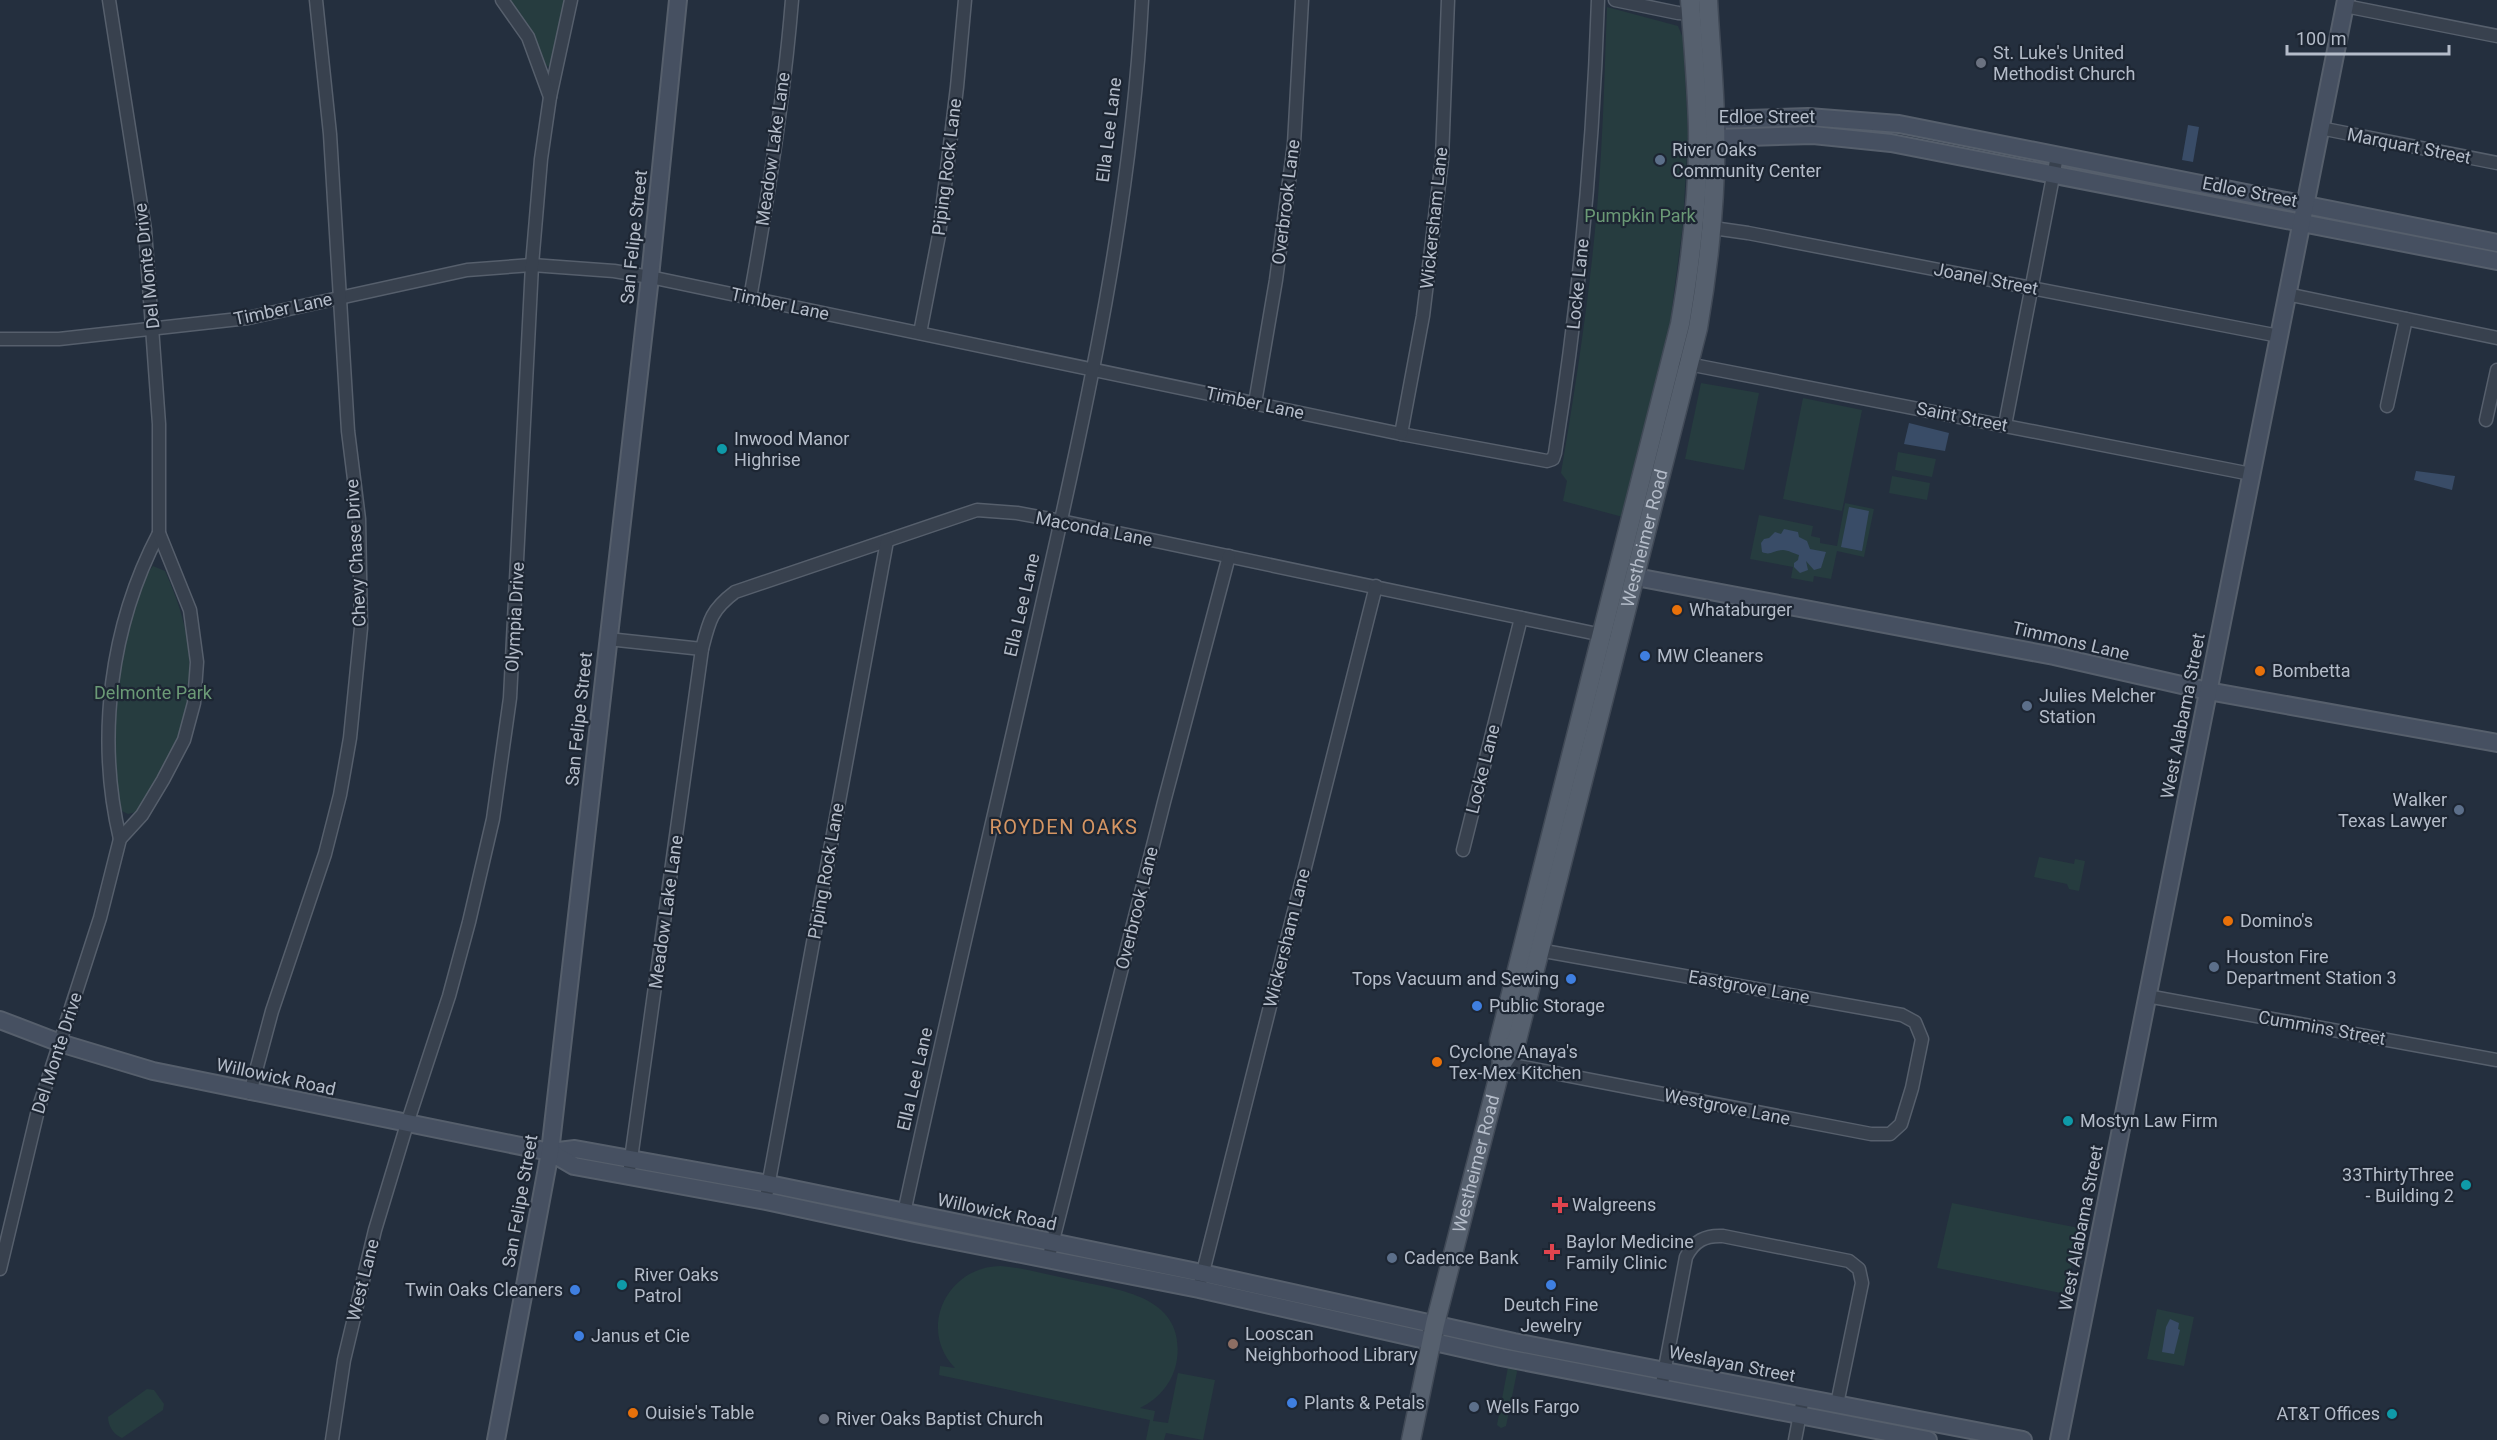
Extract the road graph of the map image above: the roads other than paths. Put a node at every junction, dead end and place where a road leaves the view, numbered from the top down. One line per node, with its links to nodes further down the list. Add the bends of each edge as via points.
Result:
1 (109, 0): 40 (street, Del Monte Drive, via 145,230)
2 (316, 0): 37 (street, Chevy Chase Drive, via 330,134)
3 (502, 0): 16 (street, Olympia Drive, via 528,37)
4 (571, 0): 16 (street, Olympia Drive)
5 (678, 0): 34 (main road, San Felipe Street)
6 (792, 0): 38 (street, Meadow Lake Lane, via 769,194)
7 (965, 0): 41 (street, Piping Rock Lane, via 939,235)
8 (1142, 0): 46 (street, Ella Lee Lane, via 1132,116)
9 (1302, 0): 48 (street, Overbrook Lane, via 1294,144)
10 (1448, 0): 52 (street, Wickersham Lane, via 1442,159 1423,316)
11 (1598, 0): 53 (street, Locke Lane, via 1584,237)
12 (1615, 0): 14 (street)
13 (2345, 3): 15 (street); 17 (main road, West Alabama Street)
14 (1700, 7): 18 (main road, Westheimer Road); 19 (main road, Westheimer Road)
15 (2497, 36)
16 (550, 98): 33 (street, Olympia Drive)
17 (2320, 128): 23 (street, Marquart Street); 27 (main road, West Alabama Street)
18 (1698, 129): 19 (main road, Edloe Street); 29 (main road, Westheimer Road)
19 (1715, 129): 20 (main road, Edloe Street, via 1808,117 1899,124); 21 (main road, Edloe Street, via 1876,141); 29 (main road, Westheimer Road)
20 (1936, 132): 21 (main road); 22 (main road, Edloe Street)
21 (1932, 151): 24 (main road, Edloe Street)
22 (2057, 156): 24 (street); 25 (main road, Edloe Street)
23 (2497, 164)
24 (2054, 173): 26 (main road, Edloe Street); 35 (street)
25 (2158, 174): 26 (main road); 27 (main road, Edloe Street)
26 (2154, 193): 28 (main road, Edloe Street)
27 (2305, 205): 28 (main road, West Alabama Street); 31 (main road, Edloe Street)
28 (2301, 222): 31 (main road, Edloe Street); 36 (main road, West Alabama Street)
29 (1702, 227): 35 (street, Joanel Street); 45 (main road, Westheimer Road, via 1687,286)
30 (2497, 243): 31 (main road, Edloe Street)
31 (2464, 245): 32 (main road, Edloe Street)
32 (2497, 261)
33 (532, 265): 34 (street, Timber Lane); 37 (street, Timber Lane, via 467,270); 79 (street, Olympia Drive, via 514,661 495,808 449,996)
34 (650, 277): 38 (street, Timber Lane); 65 (main road, San Felipe Street)
35 (2031, 288): 42 (street, Joanel Street); 51 (street)
36 (2287, 294): 39 (street); 42 (main road, West Alabama Street)
37 (340, 297): 40 (street, Timber Lane, via 248,318); 78 (street, Chevy Chase Drive, via 361,575 361,628 352,726 325,854 272,1011)
38 (750, 298): 41 (street, Timber Lane)
39 (2406, 319): 43 (street); 49 (street)
40 (154, 329): 44 (street, Timber Lane, via 59,339); 57 (street, Del Monte Drive)
41 (920, 333): 46 (street, Timber Lane)
42 (2279, 336): 55 (main road, West Alabama Street)
43 (2497, 338)
44 (0, 339)
45 (1681, 362): 51 (street, Saint Street); 54 (main road, Westheimer Road)
46 (1093, 368): 48 (street, Timber Lane); 56 (street, Ella Lee Lane)
47 (2497, 370): 50 (street)
48 (1255, 403): 52 (street, Timber Lane)
49 (2387, 406)
50 (2486, 420)
51 (2005, 425): 55 (street, Saint Street)
52 (1401, 434): 53 (street, Timber Lane, via 1540,462)
53 (1553, 459)
54 (1653, 473): 59 (main road, Westheimer Road); 61 (main road, Westheimer Road)
55 (2251, 474): 67 (main road, West Alabama Street)
56 (1061, 522): 58 (street, Maconda Lane, via 977,510); 60 (street, Maconda Lane); 84 (street, Ella Lee Lane)
57 (159, 533): 69 (street, Del Monte Drive, via 140,568 122,630 111,689 108,759); 69 (street, Del Monte Drive, via 190,610 197,662 194,703 184,740 163,780 142,815)
58 (887, 541): 66 (street, Maconda Lane, via 735,592 719,604 708,623); 83 (street, Piping Rock Lane)
59 (1627, 541): 61 (main road); 64 (main road, Westheimer Road)
60 (1230, 556): 62 (street, Maconda Lane); 87 (street, Overbrook Lane)
61 (1636, 577): 64 (main road, Westheimer Road); 67 (main road, Timmons Lane, via 2054,656)
62 (1376, 586): 63 (street, Maconda Lane); 89 (street, Wickersham Lane)
63 (1521, 618): 64 (street, Maconda Lane); 70 (street, Locke Lane)
64 (1611, 637): 71 (main road, Westheimer Road)
65 (608, 639): 66 (street); 80 (main road, San Felipe Street)
66 (702, 649): 81 (street, Meadow Lake Lane)
67 (2208, 691): 68 (main road, Timmons Lane); 72 (main road, West Alabama Street)
68 (2497, 743)
69 (120, 839): 74 (street, Del Monte Drive, via 100,918)
70 (1463, 850)
71 (1532, 948): 76 (main road, Westheimer Road, via 1499,1041); 77 (street, Eastgrove Lane, via 1902,1015 1916,1022 1922,1039)
72 (2147, 996): 75 (street, Cummins Street); 102 (main road, West Alabama Street)
73 (0, 1020): 74 (main road, Willowick Road)
74 (60, 1042): 78 (main road, Willowick Road, via 153,1071); 88 (street, Del Monte Drive, via 38,1110)
75 (2497, 1060)
76 (1502, 1063): 77 (street, Westgrove Lane, via 1871,1134 1890,1134 1901,1124); 90 (main road, Westheimer Road)
77 (1914, 1078)
78 (250, 1093): 79 (main road, Willowick Road)
79 (407, 1124): 80 (main road, Willowick Road); 96 (street, West Lane, via 359,1292)
80 (550, 1152): 81 (main road, Willowick Road, via 575,1149); 82 (main road, Willowick Road, via 574,1166); 97 (main road, San Felipe Street)
81 (632, 1159): 82 (street, Meadow Lake Lane); 83 (main road, Willowick Road)
82 (628, 1176): 83 (main road, Willowick Road)
83 (767, 1192): 84 (main road, Willowick Road); 85 (main road, Willowick Road)
84 (904, 1213): 85 (main road, Ella Lee Lane); 86 (main road); 87 (main road, Willowick Road)
85 (898, 1229): 86 (main road, Willowick Road)
86 (915, 1233): 87 (main road, Willowick Road)
87 (1050, 1252): 89 (main road, Willowick Road)
88 (0, 1269)
89 (1201, 1281): 90 (main road, Willowick Road)
90 (1433, 1332): 91 (main road, Weslayan Street, via 1514,1342); 92 (main road, Weslayan Street); 98 (main road, Westheimer Road)
91 (1664, 1371): 92 (street); 93 (main road, Weslayan Street); 94 (street, via 1686,1257 1693,1245 1704,1238 1723,1236 1849,1261 1857,1266 1862,1277)
92 (1661, 1389): 95 (main road, Weslayan Street)
93 (1803, 1398): 94 (main road, Weslayan Street); 95 (street)
94 (1837, 1404): 101 (main road, Weslayan Street)
95 (1800, 1415): 99 (street); 100 (main road, Weslayan Street)
96 (332, 1440)
97 (496, 1440)
98 (1412, 1440)
99 (1795, 1440)
100 (1928, 1440)
101 (2023, 1440)
102 (2059, 1440)

